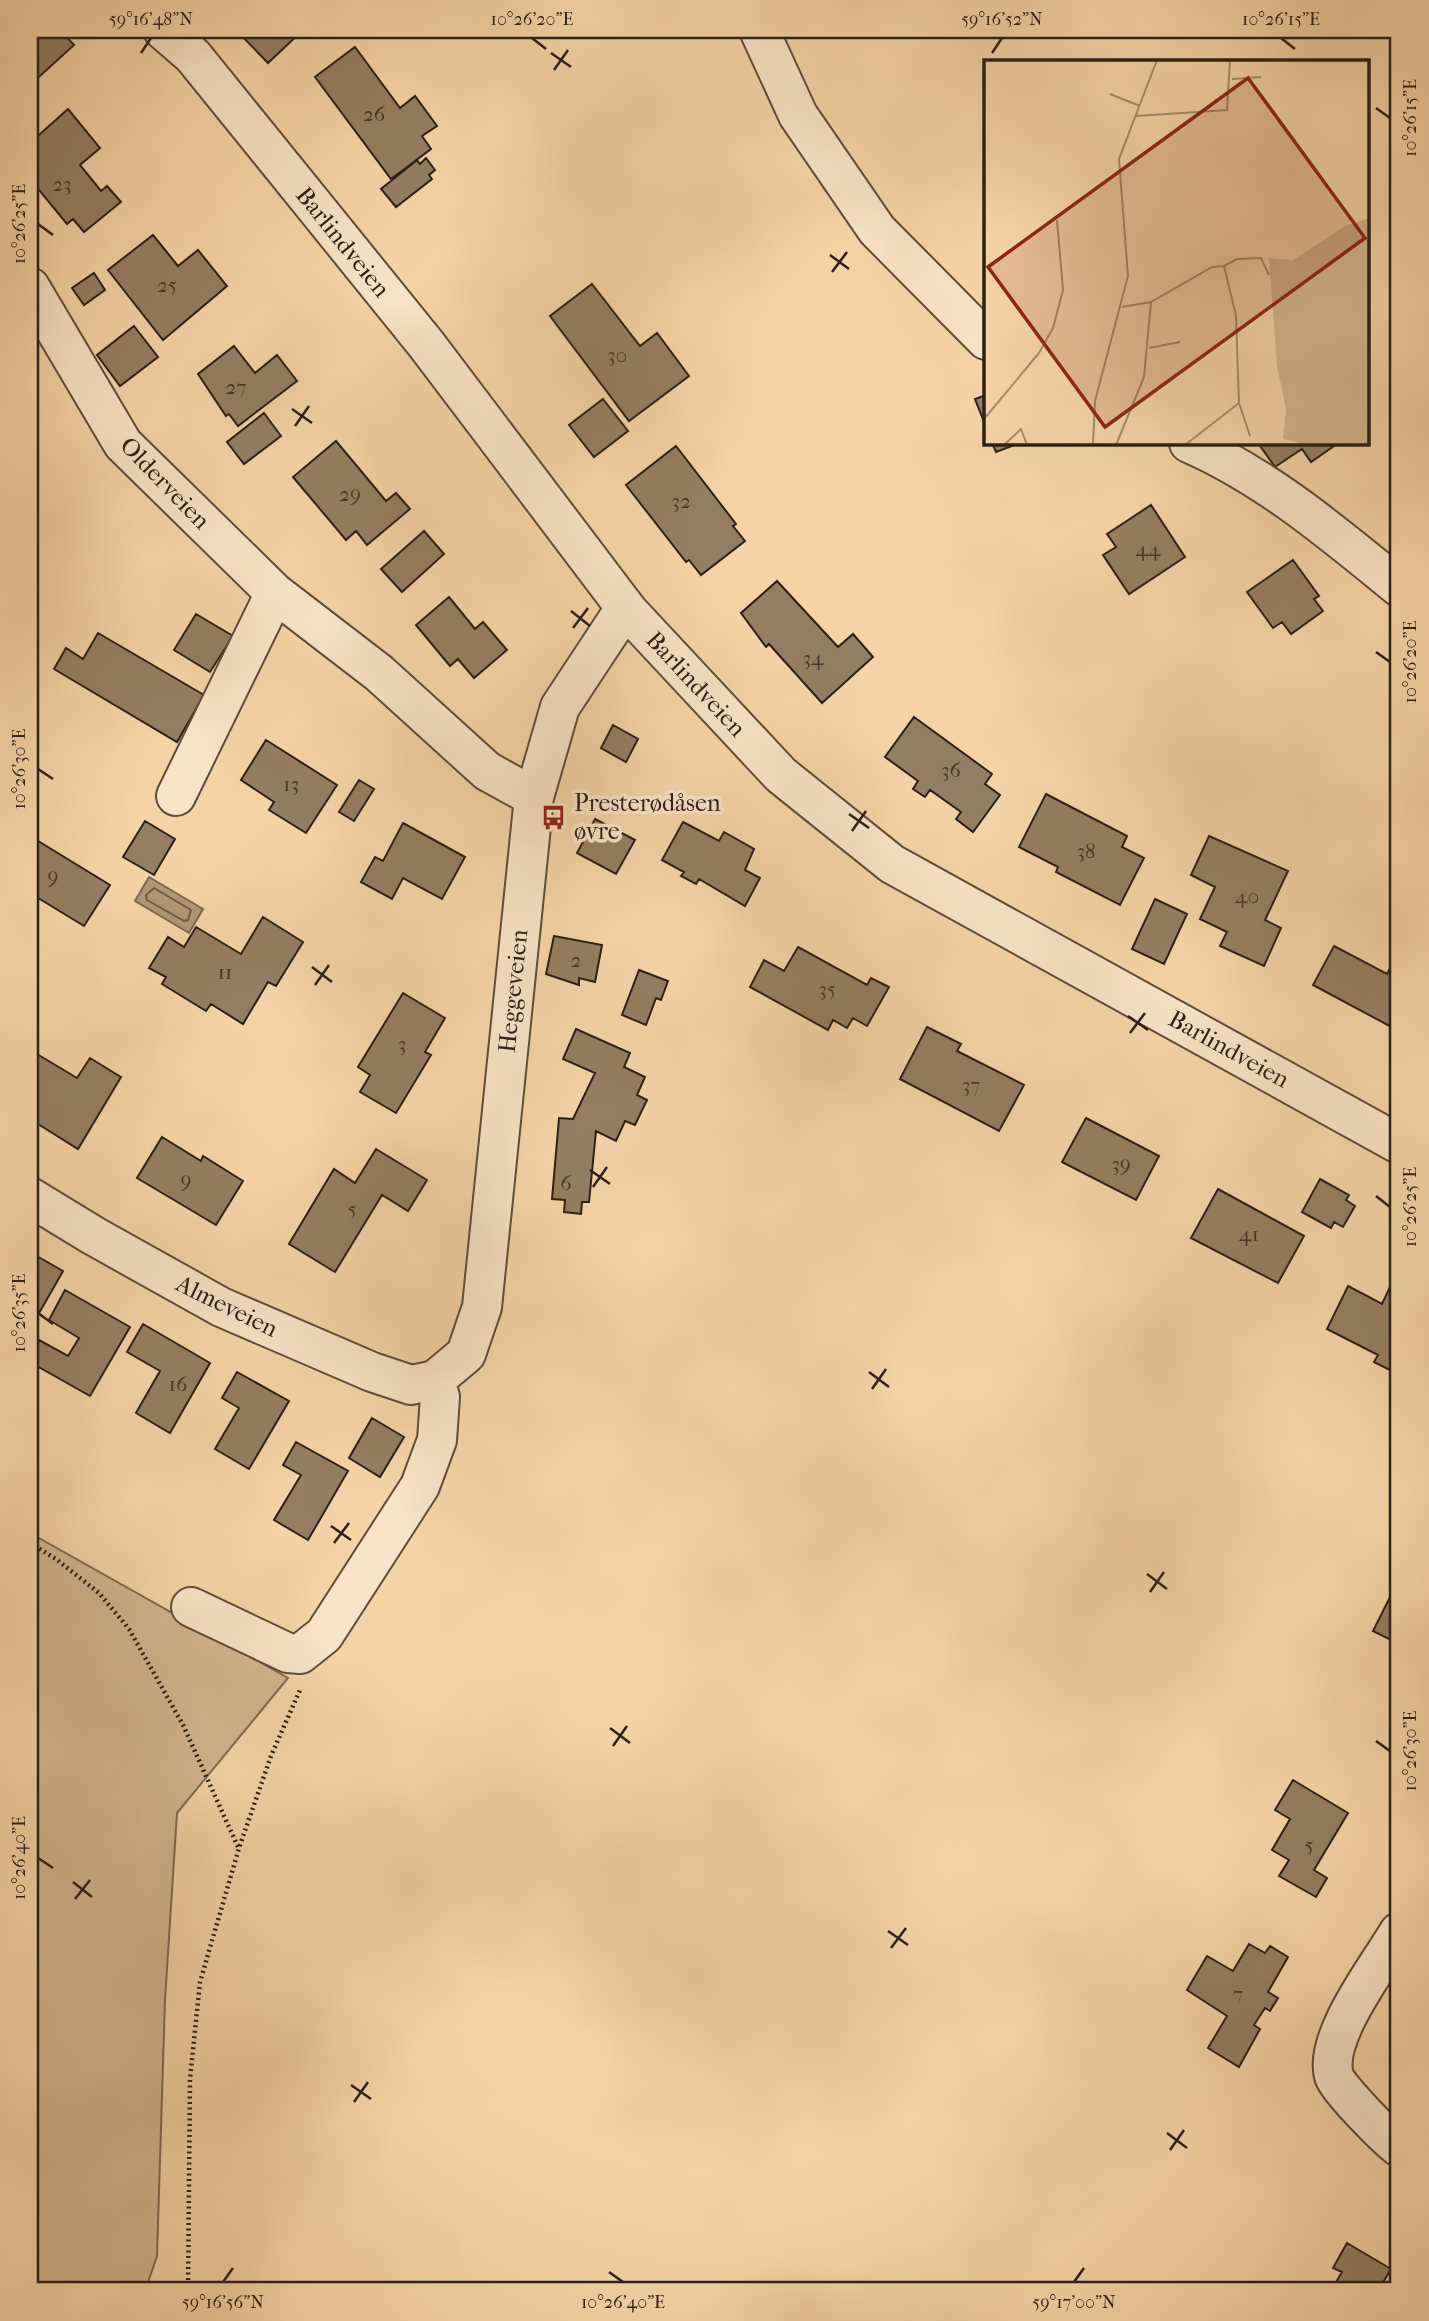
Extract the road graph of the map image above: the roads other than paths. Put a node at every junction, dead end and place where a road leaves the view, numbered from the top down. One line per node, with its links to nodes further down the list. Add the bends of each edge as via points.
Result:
1 (163, 30): 8 (street, Barlindveien, via 193,56 409,323)
2 (759, 30): 4 (street, via 798,115 877,230)
3 (30, 287): 7 (street, Olderveien, via 123,444)
4 (984, 338)
5 (1191, 444): 6 (street, via 1220,456 1318,522)
6 (1399, 587)
7 (275, 593): 9 (street); 10 (street, Olderveien, via 379,673 487,771)
8 (628, 611): 10 (street, Heggeveien, via 618,618 560,707); 11 (street, Barlindveien, via 781,775 892,864)
9 (176, 796)
10 (534, 797): 13 (street, Heggeveien, via 482,1307 466,1354)
11 (1399, 1144)
12 (30, 1197): 13 (street, Almeveien, via 221,1307 372,1372 411,1385)
13 (435, 1380): 14 (street, via 440,1397 437,1440 421,1486 324,1635 300,1654 288,1653)
14 (191, 1607)
15 (1399, 1932): 16 (street, via 1341,2029 1332,2060 1335,2079)
16 (1399, 2147)

